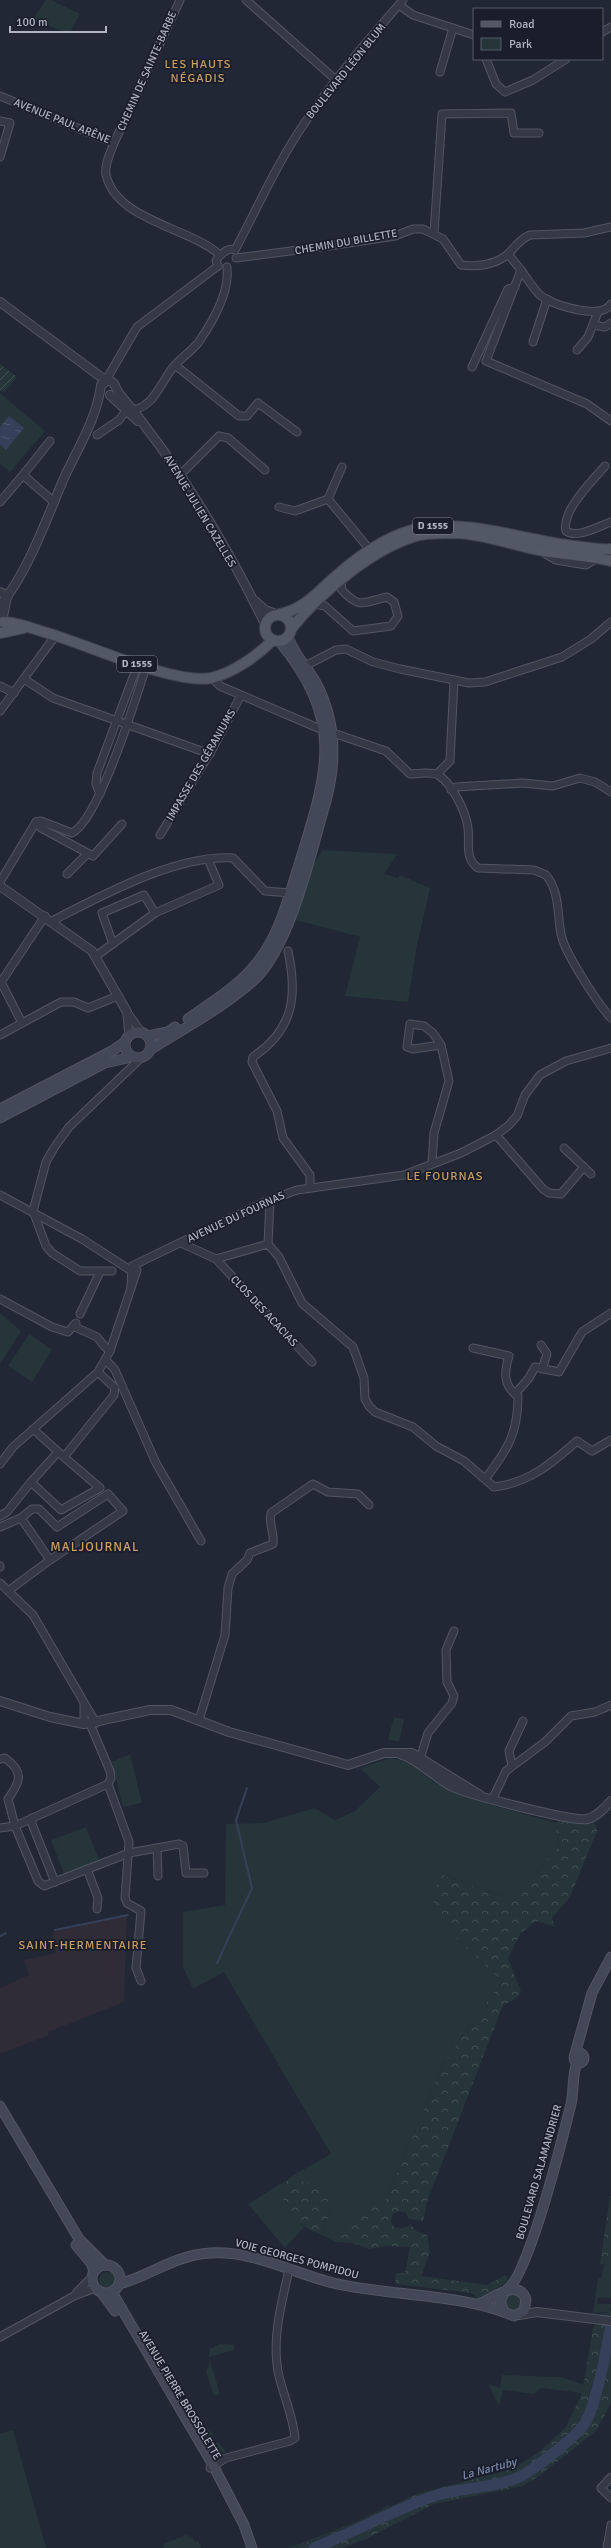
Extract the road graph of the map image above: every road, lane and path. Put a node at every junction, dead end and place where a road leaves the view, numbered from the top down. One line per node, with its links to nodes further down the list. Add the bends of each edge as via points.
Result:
1 (180, 0): 13 (street, CHEMIN DE SAINTE-BARBE)
2 (246, 0): 9 (street)
3 (401, 3): 4 (street, via 413,15); 9 (street, BOULEVARD LÉON BLUM)
4 (453, 28): 5 (street); 8 (street)
5 (473, 35)
6 (486, 60): 7 (street, via 496,84 505,92 533,80)
7 (564, 60)
8 (440, 72)
9 (336, 80): 17 (street, BOULEVARD LÉON BLUM, via 305,122 283,158)
10 (0, 96): 13 (street, AVENUE PAUL ARÈNE)
11 (0, 121): 14 (street, via 10,123)
12 (539, 134): 16 (street, via 514,133 511,114 442,114)
13 (114, 143): 19 (street, AVENUE PAUL ARÈNE, via 106,165 106,174 120,201)
14 (0, 158)
15 (611, 227): 18 (street, via 584,233 530,235 522,238)
16 (434, 233): 18 (street, via 443,239 461,265 481,266); 20 (street, CHEMIN DU BILLETTE, via 413,229 395,236)
17 (235, 250): 19 (street, via 229,249); 20 (street)
18 (508, 254): 23 (street)
19 (220, 255): 21 (street, via 216,261)
20 (236, 258): 22 (street)
21 (218, 266): 22 (street); 33 (street, via 137,327)
22 (227, 267): 34 (street, via 224,291 209,325 197,344)
23 (521, 270): 24 (street); 25 (street, via 543,298)
24 (515, 287): 35 (street, via 508,289); 39 (street, via 486,361 586,404)
25 (547, 299): 28 (street, via 582,311); 31 (street)
26 (0, 302): 37 (street)
27 (611, 304): 28 (street)
28 (598, 312): 30 (street)
29 (611, 323): 30 (street, via 606,327)
30 (593, 324): 32 (street, via 588,337)
31 (533, 342)
32 (577, 350)
33 (117, 364): 36 (street); 37 (street)
34 (175, 365): 38 (street, via 163,386 150,401); 40 (street, via 239,416 247,416 258,403)
35 (472, 367)
36 (115, 386): 37 (street); 37 (street); 38 (street, AVENUE JULIEN CAZELLES)
37 (105, 388): 38 (street, AVENUE JULIEN CAZELLES); 50 (street)
38 (131, 410): 41 (street); 47 (street, AVENUE JULIEN CAZELLES)
39 (611, 421)
40 (297, 432)
41 (97, 434)
42 (50, 441): 46 (street)
43 (605, 466): 52 (street, via 575,503 565,525 566,531 577,534)
44 (342, 467): 48 (street)
45 (265, 470): 47 (street, via 228,438 219,436)
46 (23, 475): 49 (street); 50 (street)
47 (180, 475): 57 (street, AVENUE JULIEN CAZELLES)
48 (328, 499): 51 (street, via 295,510); 54 (street)
49 (0, 502)
50 (54, 502): 58 (street)
51 (279, 507)
52 (611, 522)
53 (611, 549): 54 (main road, D 1555, via 557,544 442,525 420,528 396,536)
54 (370, 550): 61 (main road, D 1555, via 337,574 298,610)
55 (611, 561): 56 (main road, D 1555, via 540,550 466,534 421,535 398,543 370,559)
56 (342, 580): 59 (main road, D 1555); 59 (street, via 341,589 358,604 387,597 394,602 398,616 392,626 353,631 325,606)
57 (248, 592): 61 (street, AVENUE JULIEN CAZELLES, via 259,606); 65 (street, AVENUE JULIEN CAZELLES)
58 (4, 594): 60 (street); 62 (street)
59 (315, 604): 66 (main road, D 1555)
60 (0, 605)
61 (278, 614): 65 (main road, via 268,618); 66 (main road, via 289,619)
62 (2, 621): 64 (main road, D 1555); 67 (main road, via 4,629)
63 (611, 622): 75 (street, via 592,639 562,657 485,682 469,683)
64 (28, 627): 67 (main road, D 1555); 68 (main road, D 1555)
65 (265, 628): 69 (main road); 70 (main road, D 1555, via 258,649)
66 (290, 632): 69 (main road); 72 (main road)
67 (0, 633)
68 (56, 635): 71 (main road, D 1555); 74 (street)
69 (276, 641): 70 (main road, D 1555); 82 (main road, via 306,680)
70 (246, 661): 73 (main road, D 1555)
71 (142, 665): 73 (main road, D 1555, via 185,676); 80 (street); 81 (street)
72 (305, 666): 75 (street, via 336,650 346,649 384,666); 83 (main road, via 324,701)
73 (212, 678): 78 (street, via 220,686)
74 (24, 679): 77 (street); 80 (street, via 54,698)
75 (454, 680): 85 (street, via 450,761)
76 (0, 686): 77 (street)
77 (14, 693): 79 (street)
78 (241, 694): 82 (street, via 318,728); 84 (street, IMPASSE DES GÉRANIUMS)
79 (0, 711)
80 (116, 721): 81 (street); 88 (street, via 96,773 96,784)
81 (126, 724): 84 (street); 88 (street)
82 (324, 728): 99 (main road, via 324,780)
83 (333, 733): 85 (street, via 386,751 410,774); 115 (main road, via 333,766 326,801 286,928 277,948 263,969 247,986)
84 (210, 754): 92 (street, IMPASSE DES GÉRANIUMS)
85 (437, 774): 86 (street)
86 (451, 790): 87 (street, via 456,787 523,783 553,786 580,778 595,782); 108 (street, via 466,817 471,862 478,868 534,870 546,875 555,892 561,935 594,996)
87 (611, 792)
88 (100, 794): 91 (street, via 88,817)
89 (34, 824): 91 (street, via 41,821); 93 (street); 97 (street)
90 (122, 824): 94 (street, via 98,852 93,856)
91 (72, 833): 93 (street)
92 (160, 835)
93 (70, 842): 94 (street)
94 (87, 854): 96 (street)
95 (208, 858): 99 (street, via 233,858 265,891); 100 (street, via 219,884); 102 (street, via 142,877)
96 (67, 874)
97 (0, 882)
98 (0, 886): 101 (street)
99 (290, 893): 110 (main road, via 274,939 249,972 174,1028 160,1034)
100 (155, 913): 103 (street); 103 (street, via 144,895 102,913)
101 (45, 916): 102 (street); 109 (street, via 1,982)
102 (52, 921): 105 (street)
103 (112, 944): 105 (street)
104 (288, 951): 125 (street, via 291,979 289,1017 279,1035 252,1059 277,1111 283,1138 310,1175)
105 (96, 956): 106 (street)
106 (118, 996): 107 (street); 109 (street, via 88,1008 74,1002 61,1002)
107 (127, 1012): 110 (street); 112 (street)
108 (611, 1018)
109 (22, 1023): 111 (street)
110 (144, 1034): 112 (main road); 115 (main road, via 150,1040)
111 (0, 1035)
112 (127, 1038): 116 (main road, via 126,1051); 118 (main road, via 112,1051)
113 (441, 1045): 113 (street, via 433,1033 424,1026 410,1024 407,1047 412,1049); 122 (street, via 449,1081 434,1133)
114 (611, 1048): 120 (street, AVENUE DU FOURNAS, via 566,1061 540,1075 525,1095 517,1116)
115 (150, 1050): 117 (main road)
116 (132, 1057): 117 (main road); 119 (main road, via 105,1063)
117 (142, 1057): 128 (street, via 69,1127 46,1162)
118 (0, 1109)
119 (0, 1118)
120 (496, 1135): 122 (street, AVENUE DU FOURNAS); 123 (street, via 549,1193 561,1194)
121 (564, 1148): 123 (street)
122 (432, 1163): 125 (street, AVENUE DU FOURNAS, via 404,1175)
123 (584, 1167): 124 (street)
124 (591, 1174)
125 (310, 1186): 127 (street, AVENUE DU FOURNAS)
126 (0, 1195): 128 (street)
127 (270, 1200): 129 (street, AVENUE DU FOURNAS); 130 (street)
128 (33, 1211): 132 (street); 134 (street, via 46,1246 52,1253 80,1271)
129 (181, 1243): 131 (street); 132 (street, AVENUE DU FOURNAS)
130 (268, 1244): 131 (street); 150 (street, via 279,1256 302,1302 353,1347 364,1378 365,1398 369,1406 376,1412 413,1427 436,1446 464,1461)
131 (216, 1259): 142 (street, CLOS DES ACACIAS)
132 (133, 1269): 140 (street, via 131,1287)
133 (112, 1271): 134 (street)
134 (100, 1272): 137 (street)
135 (0, 1299): 140 (street, via 52,1327 68,1332 74,1324 97,1337)
136 (611, 1313): 143 (street, via 582,1332 559,1372)
137 (80, 1314)
138 (541, 1345): 143 (street, via 547,1354)
139 (473, 1348): 145 (street, via 509,1356 504,1372)
140 (110, 1351): 141 (street)
141 (106, 1360): 144 (street); 156 (street, via 115,1370 156,1463)
142 (312, 1362)
143 (542, 1369): 145 (street, via 535,1367)
144 (98, 1372): 146 (street); 148 (street, via 115,1388 114,1395)
145 (515, 1394): 150 (street, via 518,1396 518,1414 511,1442)
146 (33, 1429): 148 (street); 149 (street, via 13,1447)
147 (611, 1440): 150 (street, via 592,1451 577,1442 535,1474 506,1486 494,1487)
148 (61, 1454): 151 (street); 151 (street, via 100,1488 61,1510)
149 (0, 1464)
150 (486, 1478)
151 (31, 1482): 153 (street, via 7,1512)
152 (369, 1505): 164 (street, via 358,1494 328,1492 313,1484 271,1513 273,1544 250,1553 247,1560 232,1574 228,1588 225,1635)
153 (0, 1516)
154 (21, 1518): 155 (street); 157 (street); 157 (street, via 32,1509 39,1509 57,1527 108,1494 123,1512)
155 (0, 1527)
156 (201, 1541)
157 (50, 1560): 159 (street)
158 (0, 1583): 159 (street)
159 (8, 1591): 162 (street, via 33,1615)
160 (454, 1630): 168 (street, via 446,1650 446,1682 454,1696 452,1703 431,1729 422,1747)
161 (0, 1700): 166 (street, via 50,1717)
162 (84, 1702): 166 (street); 166 (street)
163 (611, 1704): 169 (street, via 595,1712 571,1716 550,1738)
164 (199, 1720): 166 (street, via 161,1709); 168 (street, via 229,1732 309,1753 336,1763 359,1763 392,1752)
165 (523, 1720): 169 (street, via 509,1751)
166 (90, 1723): 170 (street, via 110,1771 111,1778)
167 (0, 1759): 174 (street, via 5,1758 20,1775 18,1785 8,1799)
168 (420, 1761): 171 (street, via 453,1787)
169 (512, 1766): 171 (street, via 502,1777)
170 (108, 1784): 173 (street); 177 (street, via 128,1834)
171 (493, 1798): 172 (street, via 574,1819 595,1816)
172 (611, 1802)
173 (32, 1818): 174 (street); 181 (street, via 32,1824)
174 (15, 1826): 175 (street); 181 (street, via 38,1882 44,1886)
175 (0, 1828)
176 (157, 1848): 177 (street); 179 (street, via 179,1844 183,1846 186,1873); 180 (street)
177 (129, 1853): 178 (street); 184 (street, via 126,1898 127,1903 141,1911 136,1968)
178 (87, 1869): 181 (street); 182 (street, via 98,1898)
179 (204, 1873)
180 (158, 1876)
181 (55, 1882)
182 (97, 1909)
183 (611, 1957): 187 (main road, BOULEVARD SALAMANDRIER, via 588,2003 563,2136)
184 (141, 1981)
185 (0, 2106): 188 (main road, via 79,2239)
186 (0, 2118): 191 (main road, via 75,2244 91,2263)
187 (524, 2263): 195 (main road, BOULEVARD SALAMANDRIER, via 512,2286); 197 (main road, BOULEVARD SALAMANDRIER)
188 (105, 2265): 190 (main road); 191 (main road)
189 (289, 2270): 192 (main road, VOIE GEORGES POMPIDOU, via 250,2257 210,2253 173,2260); 198 (main road, VOIE GEORGES POMPIDOU, via 333,2283); 204 (street, via 276,2334 276,2360 294,2424 295,2438 226,2458)
190 (118, 2273): 192 (main road); 193 (main road)
191 (93, 2274): 194 (main road); 196 (street)
192 (137, 2277): 193 (main road, VOIE GEORGES POMPIDOU)
193 (115, 2288): 194 (main road); 204 (main road, AVENUE PIERRE BROSSOLETTE, via 131,2327)
194 (99, 2290): 196 (street); 204 (main road, AVENUE PIERRE BROSSOLETTE)
195 (505, 2292): 197 (main road, via 515,2289); 198 (main road); 199 (main road, via 500,2301)
196 (74, 2296): 203 (street)
197 (525, 2296): 200 (street); 201 (main road, via 525,2309)
198 (478, 2304): 199 (main road, VOIE GEORGES POMPIDOU)
199 (504, 2312): 201 (main road)
200 (537, 2312): 201 (street); 202 (street)
201 (518, 2315)
202 (611, 2321)
203 (0, 2338)
204 (211, 2466): 208 (main road, AVENUE PIERRE BROSSOLETTE, via 236,2510)
205 (611, 2477): 206 (street, via 601,2488)
206 (611, 2498)
207 (611, 2525): 209 (street)
208 (252, 2548)
209 (607, 2548)

